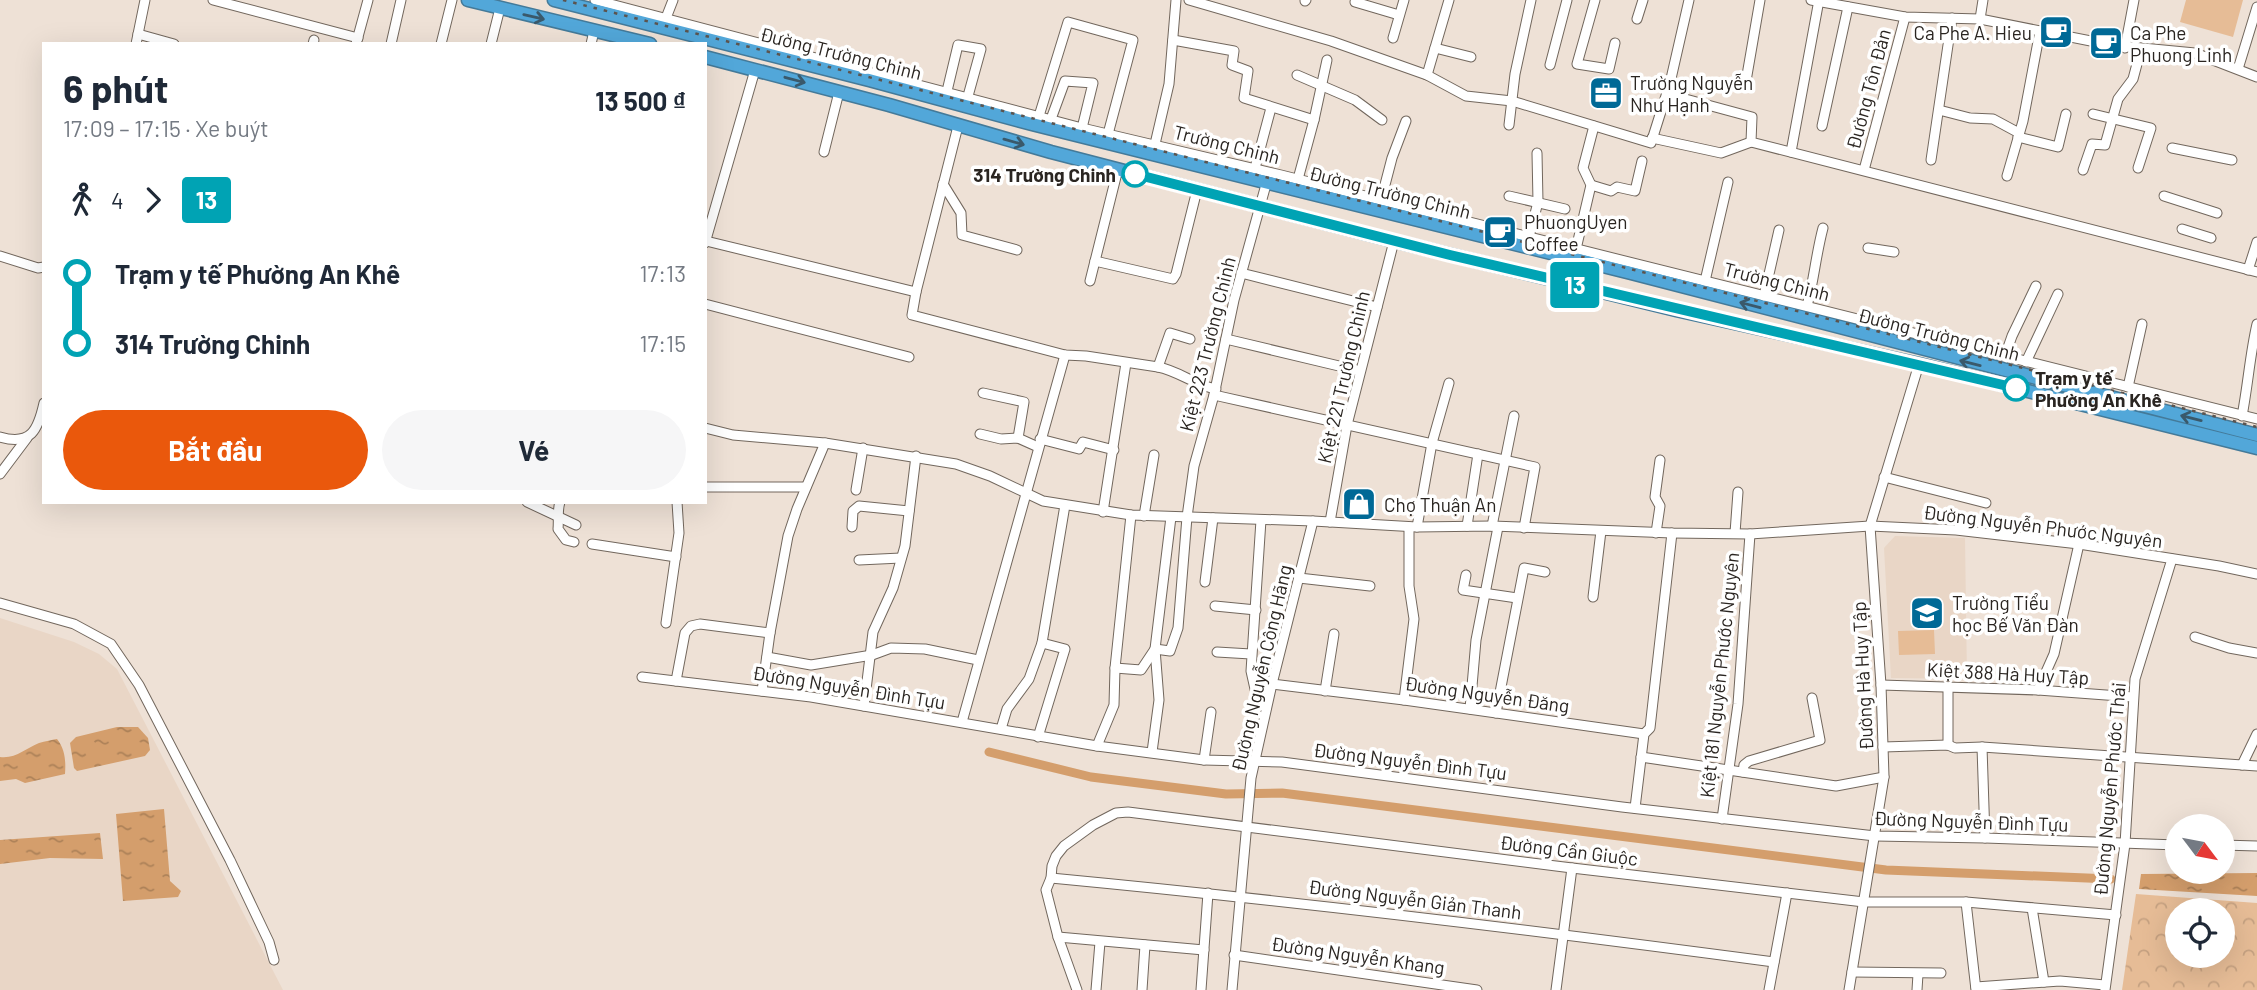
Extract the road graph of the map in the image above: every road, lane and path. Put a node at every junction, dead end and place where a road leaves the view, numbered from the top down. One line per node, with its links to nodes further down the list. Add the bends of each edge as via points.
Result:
1 (145, 0): 36 (street)
2 (213, 0): 38 (street)
3 (368, 0): 38 (street)
4 (401, 0): 40 (street)
5 (452, 0): 41 (street)
6 (468, 0): 26 (highway)
7 (554, 0): 58 (highway, Đường Trường Chinh)
8 (594, 0): 29 (street, Trường Chinh)
9 (673, 0): 29 (street)
10 (1176, 0): 37 (street)
11 (1189, 0): 56 (street, via 1331,41)
12 (1404, 0): 27 (street)
13 (1449, 0): 46 (street)
14 (1531, 0): 66 (street)
15 (1567, 0): 52 (street)
16 (1595, 0): 45 (street, via 1577,64 1609,69)
17 (1643, 0): 31 (street)
18 (1689, 0): 63 (street)
19 (1760, 0): 59 (street)
20 (1983, 0): 32 (street)
21 (2134, 0): 47 (street)
22 (1817, 1): 24 (street, Đường Tôn Đản); 89 (street)
23 (1355, 2): 27 (street)
24 (1848, 7): 28 (street, Đường Tôn Đản); 79 (street)
25 (2257, 7): 53 (street)
26 (500, 8): 33 (highway, one-way to 33); 42 (street)
27 (1399, 15): 35 (street)
28 (1905, 17): 30 (street, Đường Tôn Đản); 97 (street, Đường Tôn Đản)
29 (666, 18): 61 (street, Trường Chinh)
30 (1952, 18): 32 (street, Đường Tôn Đản); 68 (street)
31 (1637, 19)
32 (1980, 19): 34 (street, Đường Tôn Đản)
33 (594, 31): 43 (street); 44 (highway)
34 (2040, 31): 47 (street, Đường Tôn Đản); 82 (street)
35 (1393, 38)
36 (137, 39): 39 (street)
37 (1173, 40): 67 (street, via 1234,51 1232,65 1248,71 1244,98); 85 (street)
38 (357, 41)
39 (159, 42)
40 (391, 42)
41 (442, 42)
42 (492, 42)
43 (591, 42)
44 (641, 42)
45 (1615, 44)
46 (1435, 48): 49 (street); 56 (street)
47 (2125, 48): 48 (street, Đường Tôn Đản)
48 (2141, 49): 53 (street, Đường Tôn Đản, via 2195,53); 71 (street)
49 (1471, 57)
50 (707, 58): 54 (highway, Đường Trường Chinh)
51 (1327, 60): 60 (street, Đường Trường Chinh)
52 (1550, 65)
53 (2238, 69): 57 (street, Đường Tôn Đản)
54 (755, 70): 62 (highway, Đường Trường Chinh, one-way to 62); 117 (street)
55 (1297, 75): 60 (street)
56 (1427, 75): 66 (street, via 1466,96)
57 (2257, 77)
58 (869, 79): 65 (highway); 72 (highway, Đường Trường Chinh)
59 (1746, 81)
60 (1322, 84): 73 (street, Đường Trường Chinh); 74 (street)
61 (947, 91): 64 (street, Trường Chinh); 64 (street, via 958,45 981,50)
62 (839, 92): 65 (highway, Đường Trường Chinh); 88 (street, Đường Trường Chinh)
63 (1667, 94): 83 (street); 84 (street, via 1752,117)
64 (968, 96): 72 (street, Trường Chinh)
65 (864, 99): 78 (highway, Đường Trường Chinh)
66 (1512, 101): 76 (street); 77 (street)
67 (1271, 108): 73 (street); 96 (street)
68 (1939, 110): 82 (street, via 1993,119); 91 (street)
69 (2066, 114): 82 (street, via 2058,147)
70 (2093, 114): 71 (street)
71 (2114, 119): 94 (street, via 2151,128); 98 (street, via 2105,145 2092,144)
72 (1045, 120): 80 (street, Trường Chinh); 80 (street, via 1065,81 1093,83); 81 (street, via 1068,22 1133,40); 86 (highway); 101 (highway, Đường Trường Chinh)
73 (1314, 120): 100 (street, Đường Trường Chinh)
74 (1382, 120)
75 (1406, 121): 108 (street)
76 (1509, 125)
77 (1589, 125): 83 (street, via 1651,142); 104 (street, via 1583,169)
78 (958, 126): 86 (highway, Đường Trường Chinh, one-way to 86); 103 (street)
79 (1822, 126)
80 (1082, 128): 81 (street, Trường Chinh)
81 (1108, 134): 85 (street, Trường Chinh)
82 (2018, 135): 99 (street)
83 (1652, 138): 84 (street, via 1721,153)
84 (1751, 142): 89 (street)
85 (1155, 144): 96 (street, Trường Chinh)
86 (1037, 148): 95 (highway, Đường Trường Chinh)
87 (2172, 148): 92 (street)
88 (824, 152)
89 (1791, 152): 97 (street)
90 (1537, 153): 109 (street)
91 (1931, 160)
92 (2232, 160)
93 (1642, 161): 104 (street, via 1635,191)
94 (2138, 168)
95 (1118, 169): 105 (highway, Đường Trường Chinh); 127 (street)
96 (1255, 169): 100 (street, Trường Chinh)
97 (1864, 170): 129 (street)
98 (2082, 170)
99 (2007, 176)
100 (1298, 179): 108 (street, Trường Chinh)
101 (1267, 181): 110 (street, Kiệt 223 Trường Chinh); 131 (highway, Đường Trường Chinh)
102 (1728, 182): 133 (street)
103 (943, 184): 124 (street, via 961,213 963,236); 135 (street)
104 (1591, 185): 123 (street)
105 (1197, 190): 110 (highway, Đường Trường Chinh); 127 (street, via 1172,279)
106 (2164, 195): 112 (street)
107 (1509, 196): 109 (street)
108 (1381, 200): 116 (street, Trường Chinh)
109 (1537, 203): 111 (street); 116 (street)
110 (1260, 206): 119 (highway, Đường Trường Chinh); 130 (street, Kiệt 223 Trường Chinh)
111 (1565, 209)
112 (2217, 213)
113 (1823, 228): 140 (street)
114 (2182, 229): 118 (street)
115 (1779, 230): 137 (street)
116 (1529, 237): 123 (street, Trường Chinh)
117 (707, 238)
118 (2211, 238)
119 (1394, 241): 138 (highway, Đường Trường Chinh); 141 (street, Kiệt 221 Trường Chinh)
120 (707, 242): 135 (street)
121 (2257, 242): 129 (street)
122 (1868, 248): 125 (street)
123 (1576, 249): 133 (street, Trường Chinh)
124 (1017, 250)
125 (1894, 252)
126 (0, 256): 128 (street)
127 (1095, 261): 132 (street)
128 (42, 267)
129 (2253, 271)
130 (1241, 273): 141 (street); 146 (street, Kiệt 223 Trường Chinh)
131 (1650, 278): 138 (highway); 166 (highway, Đường Trường Chinh, one-way to 131)
132 (1090, 281)
133 (1705, 281): 137 (street, Trường Chinh)
134 (2036, 286): 148 (street)
135 (916, 292): 147 (street, via 912,313 919,317)
136 (2058, 294): 150 (street)
137 (1764, 296): 140 (street, Trường Chinh)
138 (1645, 302): 152 (highway, Đường Trường Chinh)
139 (707, 305): 149 (street)
140 (1807, 306): 144 (street, Trường Chinh)
141 (1377, 307): 154 (street, Kiệt 221 Trường Chinh)
142 (2142, 324): 156 (street)
143 (2257, 324): 161 (street)
144 (1934, 338): 148 (street, Đường Trường Chinh)
145 (1190, 339): 153 (street, via 1170,333)
146 (1226, 339): 154 (street); 157 (street, Kiệt 223 Trường Chinh)
147 (1065, 355): 151 (street); 171 (street)
148 (2005, 356): 150 (street, Đường Trường Chinh)
149 (909, 357)
150 (2026, 362): 156 (street, Đường Trường Chinh)
151 (1126, 363): 153 (street); 175 (street)
152 (1919, 364): 174 (highway, Đường Trường Chinh); 182 (street, Đường Hà Huy Tập)
153 (1158, 367): 157 (street, via 1176,371)
154 (1360, 371): 163 (street, Kiệt 221 Trường Chinh)
155 (1449, 383): 172 (street)
156 (2128, 387): 161 (street, Đường Trường Chinh)
157 (1215, 392): 163 (street); 198 (street, Kiệt 223 Trường Chinh, via 1194,466)
158 (983, 393): 169 (street, via 1024,402)
159 (42, 410): 168 (street)
160 (1514, 416): 179 (street)
161 (2242, 416): 162 (street, Đường Trường Chinh)
162 (2257, 419)
163 (1347, 425): 172 (street); 203 (street, Kiệt 221 Trường Chinh)
164 (707, 428): 170 (street, Đường Nguyễn Phước Nguyên)
165 (980, 434): 169 (street)
166 (2257, 435)
167 (0, 437): 168 (street)
168 (28, 437): 181 (street)
169 (1018, 438): 171 (street)
170 (825, 443): 173 (street, Đường Nguyễn Phước Nguyên); 184 (street)
171 (1039, 443): 175 (street, via 1079,449 1083,442); 187 (street)
172 (1432, 443): 176 (street); 208 (street)
173 (863, 448): 178 (street, Đường Nguyễn Phước Nguyên); 185 (street)
174 (2257, 448)
175 (1114, 450): 194 (street)
176 (1478, 454): 179 (street); 205 (street)
177 (1154, 455): 196 (street)
178 (916, 456): 187 (street, Đường Nguyễn Phước Nguyên, via 956,464); 193 (street)
179 (1505, 460): 209 (street); 210 (street, via 1535,467)
180 (1660, 460): 212 (street)
181 (0, 474)
182 (1884, 477): 188 (street); 206 (street, Đường Hà Huy Tập)
183 (707, 487): 184 (street)
184 (806, 487): 236 (street, via 788,536)
185 (856, 490)
186 (1738, 492): 214 (street)
187 (1026, 493): 192 (street, Đường Nguyễn Phước Nguyên); 246 (street)
188 (1986, 503)
189 (531, 504): 200 (street)
190 (559, 504): 200 (street)
191 (677, 504): 219 (street)
192 (1065, 505): 194 (street, Đường Nguyễn Phước Nguyên); 239 (street)
193 (909, 511): 207 (street, via 859,506 853,511); 220 (street)
194 (1103, 512): 195 (street, Đường Nguyễn Phước Nguyên)
195 (1131, 515): 196 (street, Đường Nguyễn Phước Nguyên); 247 (street)
196 (1144, 516): 197 (street, Đường Nguyễn Phước Nguyên)
197 (1171, 517): 198 (street, Đường Nguyễn Phước Nguyên); 240 (street)
198 (1187, 517): 199 (street, Đường Nguyễn Phước Nguyên); 240 (street, Kiệt 223 Trường Chinh, via 1178,628 1170,651)
199 (1213, 518): 201 (street, Đường Nguyễn Phước Nguyên); 227 (street)
200 (560, 519): 204 (street); 216 (street, via 559,531)
201 (1261, 520): 202 (street, Đường Nguyễn Phước Nguyên); 234 (street)
202 (1313, 521): 203 (street, Đường Nguyễn Phước Nguyên); 226 (street, Đường Nguyễn Công Hãng)
203 (1330, 522): 208 (street, Đường Nguyễn Phước Nguyên)
204 (576, 525)
205 (1468, 526): 208 (street, Đường Nguyễn Phước Nguyên); 209 (street, Đường Nguyễn Phước Nguyên)
206 (1870, 526): 215 (street, Đường Nguyễn Phước Nguyên); 218 (street, Đường Nguyễn Phước Nguyên); 251 (street, Đường Hà Huy Tập)
207 (852, 527)
208 (1413, 527): 258 (street, via 1409,586 1414,619)
209 (1495, 527): 210 (street, Đường Nguyễn Phước Nguyên); 229 (street)
210 (1524, 528): 211 (street, Đường Nguyễn Phước Nguyên)
211 (1601, 531): 212 (street, Đường Nguyễn Phước Nguyên); 230 (street)
212 (1656, 533): 213 (street, Đường Nguyễn Phước Nguyên)
213 (1672, 533): 214 (street, Đường Nguyễn Phước Nguyên); 266 (street, via 1650,728)
214 (1735, 533): 215 (street, Đường Nguyễn Phước Nguyên)
215 (1750, 534): 280 (street, Kiệt 181 Nguyễn Phước Nguyên)
216 (574, 542)
217 (592, 544): 219 (street)
218 (2079, 544): 221 (street, Đường Nguyễn Phước Nguyên); 253 (street, via 2054,654)
219 (676, 557): 235 (street)
220 (901, 558): 222 (street); 244 (street, via 873,632)
221 (2172, 559): 224 (street, Đường Nguyễn Phước Nguyên); 256 (street, Đường Nguyễn Phước Thái)
222 (859, 560)
223 (1545, 572): 231 (street, via 1524,568)
224 (2257, 574)
225 (1465, 575): 229 (street, via 1463,590)
226 (1299, 578): 228 (street); 250 (street, Đường Nguyễn Công Hãng)
227 (1205, 582)
228 (1370, 586)
229 (1485, 594): 231 (street); 261 (street)
230 (1593, 597)
231 (1517, 598): 263 (street)
232 (0, 603): 307 (street, via 74,624 111,644 139,685 230,860)
233 (1215, 606): 234 (street)
234 (1256, 610): 243 (street)
235 (666, 623)
236 (770, 633): 245 (street); 249 (street, via 691,626 685,633)
237 (1334, 634): 255 (street)
238 (2195, 637): 242 (street)
239 (1042, 643): 265 (street, via 1029,679 1007,709); 268 (street, via 1065,649)
240 (1154, 649): 247 (street, via 1141,670); 273 (street, via 1159,700)
241 (1217, 652): 243 (street)
242 (2257, 653)
243 (1251, 654): 260 (street, via 1252,681)
244 (872, 655): 245 (street, via 811,665); 246 (street, via 891,648 925,649); 259 (street)
245 (767, 657): 254 (street)
246 (978, 660): 264 (street)
247 (1115, 667): 270 (street, via 1114,705)
248 (642, 677): 249 (street, Đường Nguyễn Đình Tựu)
249 (676, 681): 254 (street, Đường Nguyễn Đình Tựu)
250 (1272, 684): 255 (street, Đường Nguyễn Đăng); 260 (street, Đường Nguyễn Công Hãng)
251 (1881, 685): 252 (street, Kiệt 388 Hà Huy Tập); 271 (street, Đường Hà Huy Tập)
252 (1948, 687): 253 (street, Kiệt 388 Hà Huy Tập); 269 (street)
253 (2038, 690): 256 (street, Kiệt 388 Hà Huy Tập)
254 (762, 691): 259 (street, Đường Nguyễn Đình Tựu)
255 (1325, 691): 258 (street, Đường Nguyễn Đăng)
256 (2133, 697): 275 (street, Đường Nguyễn Phước Thái)
257 (1812, 698): 281 (street, via 1820,740 1749,761)
258 (1404, 700): 261 (street, Đường Nguyễn Đăng)
259 (864, 706): 264 (street, Đường Nguyễn Đình Tựu)
260 (1266, 708): 277 (street, Đường Nguyễn Công Hãng)
261 (1469, 709): 263 (street, Đường Nguyễn Đăng)
262 (1211, 712): 276 (street)
263 (1496, 713): 266 (street, Đường Nguyễn Đăng)
264 (962, 722): 265 (street, Đường Nguyễn Đình Tựu)
265 (1001, 729): 268 (street, Đường Nguyễn Đình Tựu)
266 (1644, 734): 274 (street)
267 (2257, 734): 278 (street)
268 (1038, 737): 270 (street, Đường Nguyễn Đình Tựu)
269 (1948, 745): 271 (street); 272 (street)
270 (1097, 746): 273 (street, Đường Nguyễn Đình Tựu)
271 (1883, 747): 282 (street, Đường Hà Huy Tập)
272 (1982, 747): 275 (street); 287 (street)
273 (1152, 752): 276 (street, Đường Nguyễn Đình Tựu)
274 (1641, 757): 280 (street); 283 (street)
275 (2130, 757): 278 (street); 288 (street, Đường Nguyễn Phước Thái)
276 (1204, 760): 277 (street, Đường Nguyễn Đình Tựu)
277 (1255, 760): 283 (street, Đường Nguyễn Đình Tựu); 285 (street, Đường Nguyễn Công Hãng)
278 (2242, 765): 279 (street)
279 (2257, 766)
280 (1729, 770): 281 (street); 284 (street, Kiệt 181 Nguyễn Phước Nguyên)
281 (1743, 772): 282 (street, via 1836,786)
282 (1884, 777): 286 (street, Đường Hà Huy Tập)
283 (1634, 808): 284 (street, Đường Nguyễn Đình Tựu)
284 (1722, 819): 286 (street, Đường Nguyễn Đình Tựu)
285 (1247, 828): 292 (street, Đường Cần Giuộc); 293 (street, Đường Cần Giuộc, via 1116,813 1065,846 1056,856); 296 (street, Đường Nguyễn Công Hãng)
286 (1875, 836): 287 (street, Đường Nguyễn Đình Tựu); 297 (street, Đường Hà Huy Tập)
287 (1985, 838): 288 (street, Đường Nguyễn Đình Tựu)
288 (2125, 844): 289 (street, Đường Nguyễn Đình Tựu); 300 (street, Đường Nguyễn Phước Thái)
289 (2165, 845)
290 (2235, 845): 291 (street)
291 (2257, 846)
292 (1572, 868): 295 (street, Đường Cần Giuộc); 301 (street)
293 (1051, 878): 294 (street, Đường Nguyễn Giản Thanh); 302 (street, via 1046,890)
294 (1208, 893): 296 (street, Đường Nguyễn Giản Thanh); 305 (street)
295 (1787, 893): 297 (street, Đường Cần Giuộc); 308 (street)
296 (1240, 896): 301 (street, Đường Nguyễn Giản Thanh); 306 (street, Đường Nguyễn Công Hãng)
297 (1864, 902): 298 (street, Đường Cần Giuộc); 309 (street, Đường Hà Huy Tập)
298 (1966, 902): 299 (street, Đường Cần Giuộc); 314 (street)
299 (2032, 908): 300 (street, Đường Cần Giuộc); 312 (street)
300 (2116, 915): 313 (street, Đường Nguyễn Phước Thái)
301 (1563, 934): 308 (street, Đường Nguyễn Giản Thanh); 321 (street)
302 (1058, 937): 303 (street); 315 (street)
303 (1100, 942): 304 (street); 316 (street)
304 (1144, 945): 305 (street); 317 (street)
305 (1204, 950): 318 (street)
306 (1234, 955): 319 (street, Đường Nguyễn Công Hãng); 320 (street, Đường Nguyễn Khang)
307 (275, 960)
308 (1774, 962): 322 (street)
309 (1852, 972): 311 (street); 323 (street, Đường Hà Huy Tập)
310 (1941, 973): 311 (street)
311 (1918, 974): 324 (street)
312 (2045, 982): 313 (street, Đường Nguyễn Phước Thái); 314 (street, Đường Nguyễn Phước Thái)
313 (2105, 988)
314 (1976, 989)
315 (1077, 990)
316 (1096, 990)
317 (1142, 990)
318 (1201, 990)
319 (1232, 990)
320 (1477, 990)
321 (1556, 990)
322 (1769, 990)
323 (1849, 990)
324 (1917, 990)

